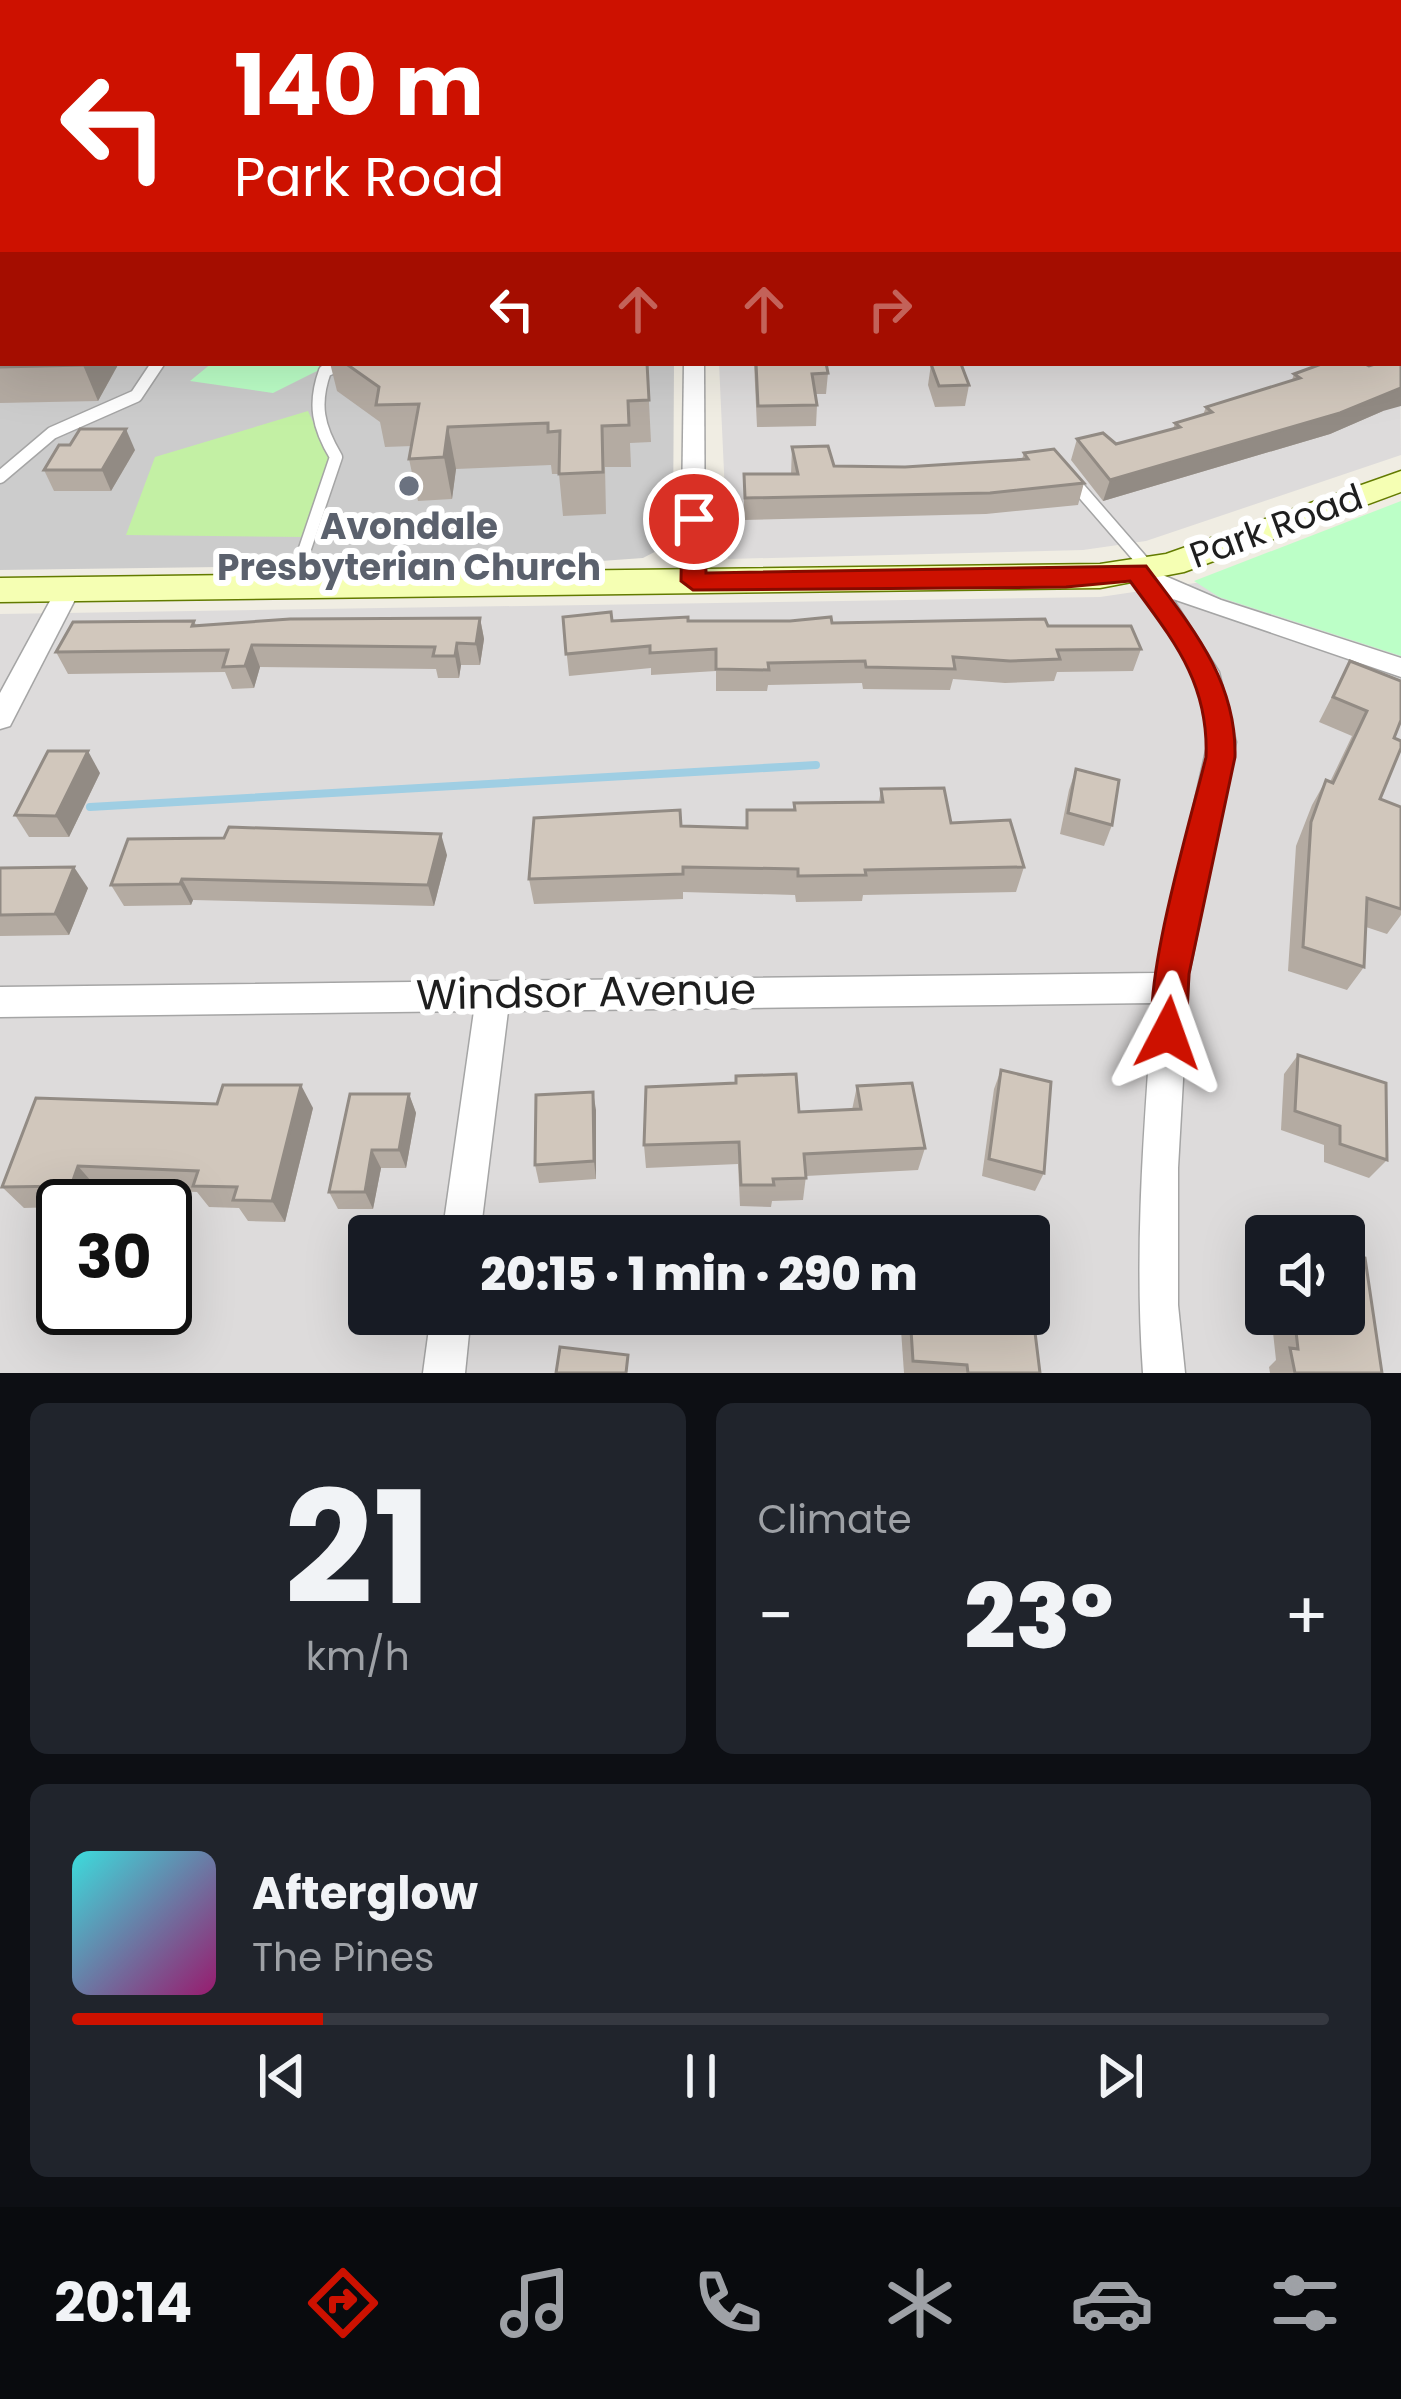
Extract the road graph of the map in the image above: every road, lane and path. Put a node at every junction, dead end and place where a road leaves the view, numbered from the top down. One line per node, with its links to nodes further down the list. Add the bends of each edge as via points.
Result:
1 (156, 366): 5 (lane, via 136,396 52,434)
2 (336, 366): 9 (lane, via 325,371 314,398 317,427 336,457)
3 (694, 366): 8 (street)
4 (1061, 468): 7 (lane)
5 (0, 477)
6 (1401, 481): 7 (main road, Park Road)
7 (1143, 570): 8 (main road, Park Road, via 1066,578); 12 (street, via 1212,606); 14 (street, via 1216,695 1221,724)
8 (693, 581): 9 (main road, Park Road)
9 (292, 587): 11 (main road, Park Road)
10 (0, 590): 11 (main road, Park Road)
11 (68, 590): 13 (street)
12 (1401, 668)
13 (0, 719)
14 (1172, 988): 15 (street, Windsor Avenue); 20 (street, via 1159,1168)
15 (493, 993): 16 (street, Windsor Avenue); 17 (street)
16 (0, 1002)
17 (463, 1215)
18 (449, 1335): 19 (street)
19 (444, 1373)
20 (1164, 1373)

